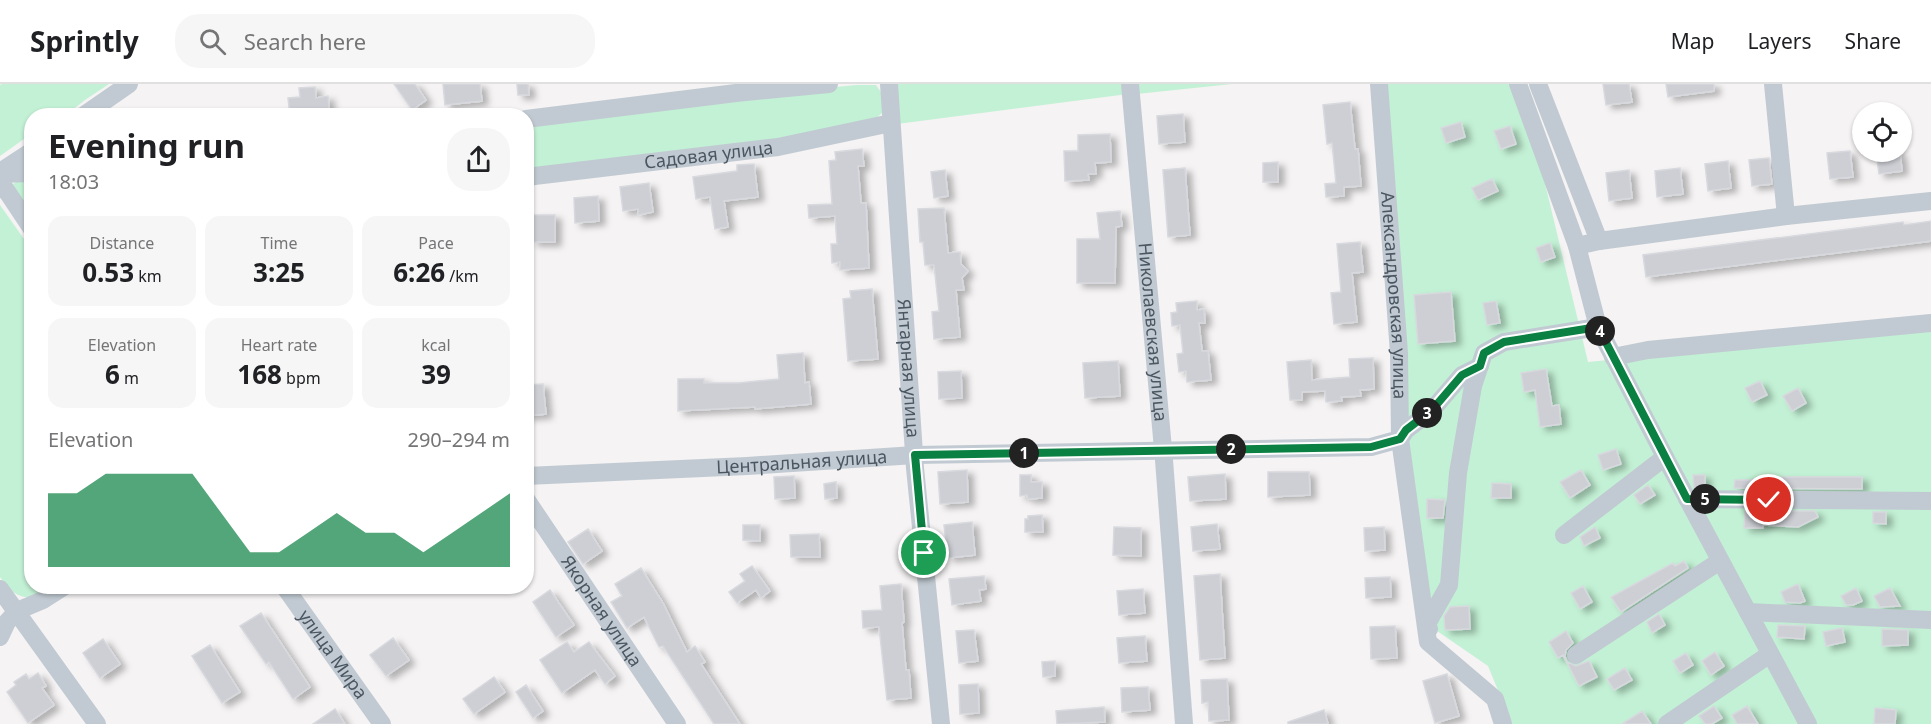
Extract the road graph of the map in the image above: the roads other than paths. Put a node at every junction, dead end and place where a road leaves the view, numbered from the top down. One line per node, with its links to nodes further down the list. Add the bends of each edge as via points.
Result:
1 (129, 84): 9 (street)
2 (829, 84): 10 (street)
3 (889, 84): 11 (street, Янтарная улица)
4 (1130, 84): 27 (street, Николаевская улица)
5 (1379, 84): 26 (street, Александровская улица, via 1399,352)
6 (1518, 84): 21 (street)
7 (1538, 84): 20 (street)
8 (1773, 84): 18 (street)
9 (94, 108)
10 (534, 118)
11 (891, 123): 15 (street, Садовая улица, via 778,147); 28 (street, Янтарная улица)
12 (24, 156): 13 (street)
13 (0, 173): 14 (street)
14 (24, 173)
15 (534, 176)
16 (0, 181): 19 (street)
17 (1931, 201): 18 (street)
18 (1786, 216): 20 (street)
19 (24, 218)
20 (1599, 241): 21 (street)
21 (1577, 246): 23 (street)
22 (1931, 323): 24 (street, via 1648,350)
23 (1598, 327): 24 (street); 25 (street, via 1504,342 1484,353)
24 (1613, 357): 29 (street)
25 (1480, 366): 26 (street, via 1462,375); 43 (street, via 1458,473 1449,585 1427,624)
26 (1400, 439): 27 (street, Центральная улица, via 1371,447); 43 (street, Александровская улица, via 1428,642)
27 (1162, 450): 28 (street, Центральная улица); 50 (street, Николаевская улица)
28 (915, 455): 30 (street, Центральная улица); 49 (street, Янтарная улица)
29 (1665, 457): 31 (street); 34 (street)
30 (534, 476)
31 (1687, 499): 32 (street); 35 (street)
32 (1931, 501)
33 (534, 511): 48 (street, Якорная улица)
34 (1564, 535)
35 (1720, 561): 40 (street); 45 (street)
36 (0, 589): 39 (street)
37 (52, 594): 39 (street)
38 (290, 594): 47 (street, улица Мира)
39 (17, 611): 42 (street); 46 (street)
40 (1748, 612): 41 (street); 44 (street)
41 (1931, 620)
42 (0, 637)
43 (1436, 649): 51 (street, Александровская улица, via 1495,699)
44 (1770, 654): 52 (street); 53 (street)
45 (1576, 655)
46 (98, 724)
47 (382, 724)
48 (677, 724)
49 (941, 724)
50 (1184, 724)
51 (1503, 724)
52 (1667, 724)
53 (1808, 724)

